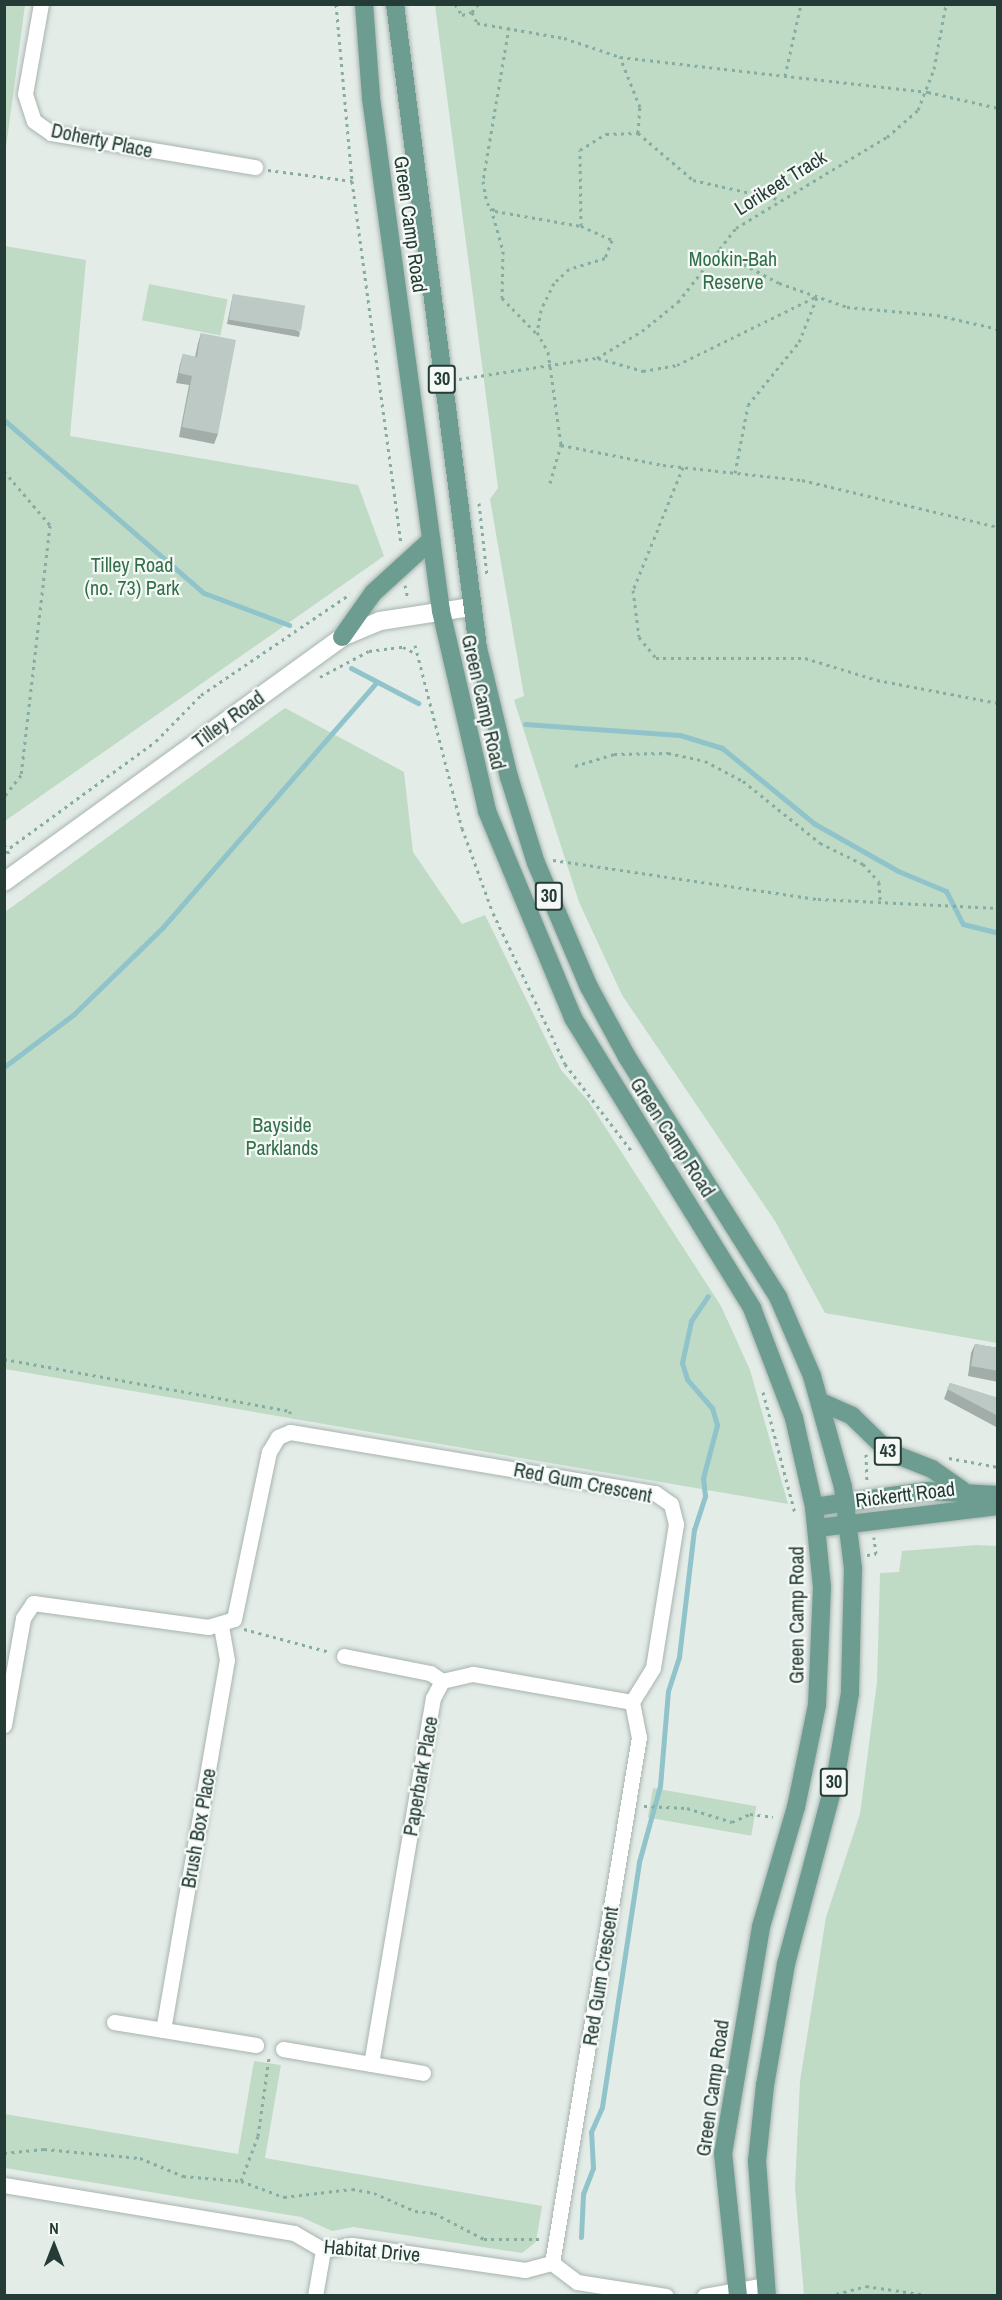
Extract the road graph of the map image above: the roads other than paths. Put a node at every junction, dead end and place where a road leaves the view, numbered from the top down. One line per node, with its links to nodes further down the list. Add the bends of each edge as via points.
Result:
1 (41, 4): 4 (street, Doherty Place, via 25,94 34,121 51,133)
2 (364, 4): 5 (main road, Green Camp Road / 30, via 371,98)
3 (395, 4): 6 (main road, Green Camp Road / 30)
4 (255, 167)
5 (431, 540): 7 (main road, Green Camp Road / 30); 8 (main road, via 374,593)
6 (472, 607): 7 (main road, Tilley Road); 10 (main road, Green Camp Road / 30, via 492,713 536,863 561,926 627,1057 778,1297)
7 (441, 611): 8 (main road, Tilley Road, via 380,621); 15 (main road, Green Camp Road / 30, via 487,811 539,947 602,1068 752,1308 794,1418)
8 (342, 637): 9 (main road, Tilley Road)
9 (4, 882)
10 (821, 1402): 11 (main road, 43, via 852,1416 874,1442 932,1469); 13 (main road, Green Camp Road / 30)
11 (962, 1490): 12 (main road, Rickertt Road / 43); 13 (main road, Rickertt Road)
12 (998, 1495)
13 (845, 1502): 15 (main road, Rickertt Road); 16 (main road, Green Camp Road / 30)
14 (998, 1506): 16 (main road, Rickertt Road)
15 (814, 1507): 17 (main road, Green Camp Road / 30)
16 (848, 1524): 17 (main road, Rickertt Road); 30 (main road, Green Camp Road / 30, via 854,1617 850,1693 836,1776 786,1964 760,2131 758,2197)
17 (817, 1528): 31 (main road, Green Camp Road / 30, via 822,1610 817,1706 796,1807 761,1927 726,2125 723,2184)
18 (221, 1627): 21 (street, Red Gum Crescent, via 240,1609 269,1452 278,1437 290,1432 655,1492 670,1504 676,1524 653,1668); 22 (street, via 33,1603 23,1618); 24 (street, Brush Box Place, via 227,1660)
19 (344, 1656): 20 (street, via 430,1673)
20 (442, 1681): 21 (street, via 473,1674); 25 (street, Paperbark Place, via 433,1698)
21 (632, 1702): 29 (street, Red Gum Crescent, via 639,1737)
22 (4, 1725)
23 (114, 2022): 24 (street)
24 (163, 2030): 25 (street)
25 (371, 2064): 26 (street)
26 (423, 2073)
27 (4, 2185): 28 (street, Habitat Drive, via 294,2233)
28 (323, 2250): 29 (street, Habitat Drive, via 352,2245 525,2270); 32 (street)
29 (552, 2263): 33 (street, via 577,2282)
30 (767, 2290): 31 (street)
31 (738, 2293): 34 (street)
32 (315, 2295)
33 (666, 2295)
34 (704, 2295)

